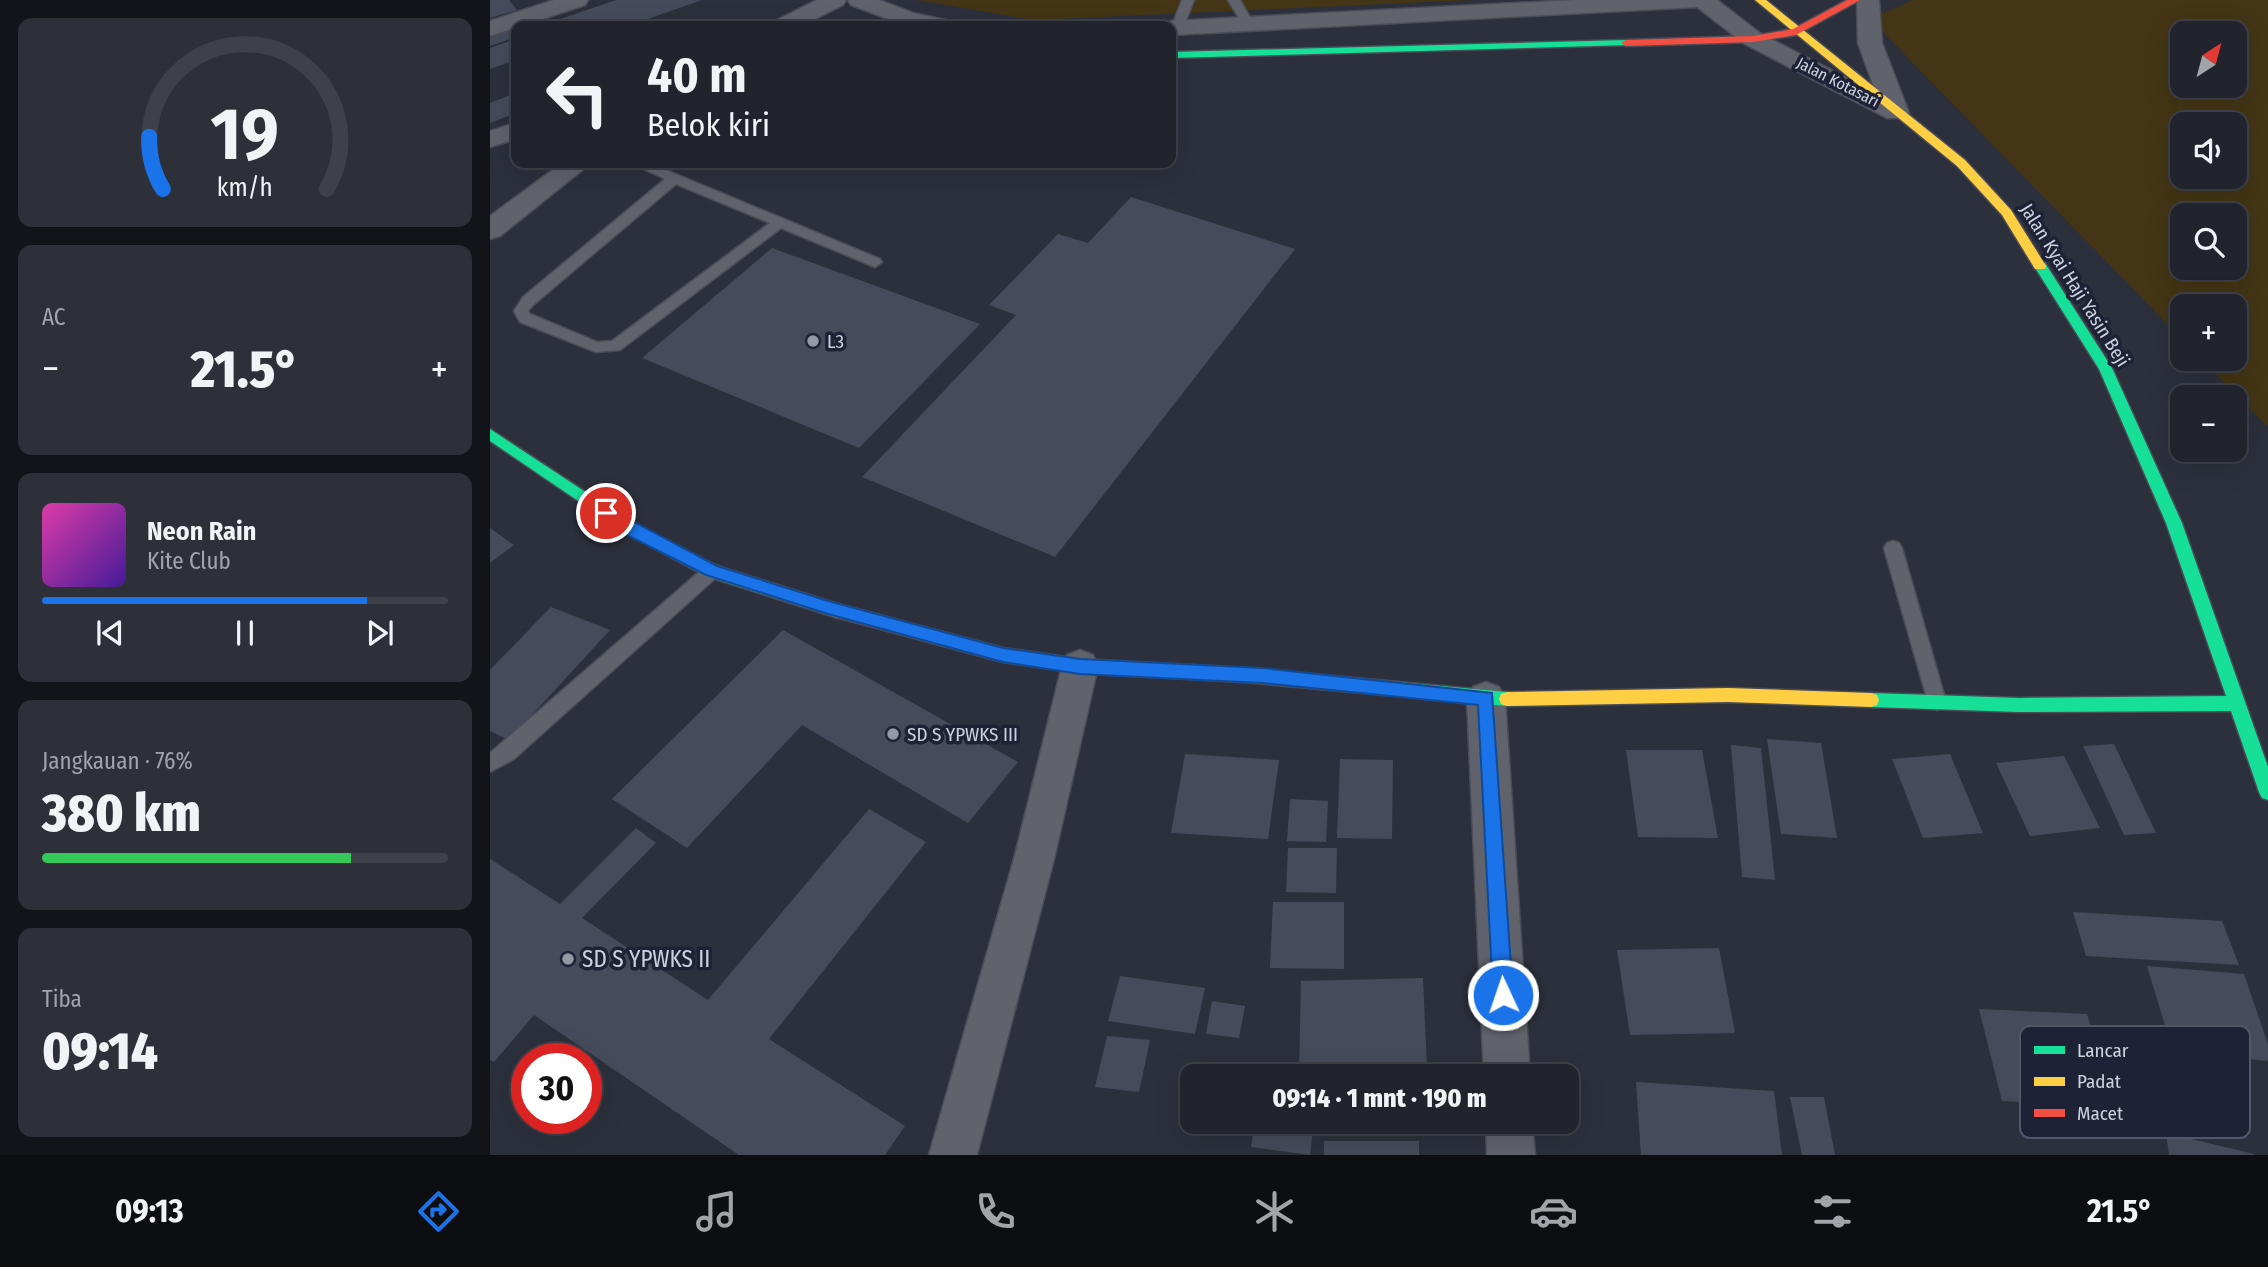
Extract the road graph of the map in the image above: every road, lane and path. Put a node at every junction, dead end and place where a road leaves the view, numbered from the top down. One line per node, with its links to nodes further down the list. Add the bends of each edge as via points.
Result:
1 (576, 0): 12 (street)
2 (835, 0): 11 (street)
3 (859, 0): 14 (street)
4 (1188, 0): 16 (lane)
5 (1234, 0): 17 (lane)
6 (1704, 0): 10 (street); 21 (street, Jalan Kotasari)
7 (1760, 0): 20 (street, Jalan Kotasari)
8 (1856, 0): 20 (street)
9 (1868, 0): 24 (street, via 1870,43)
10 (1637, 6): 17 (street); 22 (street)
11 (810, 13): 13 (street)
12 (514, 21)
13 (793, 21)
14 (917, 21)
15 (511, 22): 19 (street)
16 (1176, 24)
17 (1249, 26): 18 (street)
18 (1176, 28)
19 (490, 29)
20 (1797, 32): 21 (street); 24 (street, Jalan Kotasari)
21 (1753, 39): 22 (street); 24 (street, Jalan Kotasari)
22 (1653, 40): 23 (street)
23 (1176, 55)
24 (1896, 113): 39 (street, Jalan Kyai Haji Yasin Beji, via 1961,163 2007,213 2105,368 2174,523)
25 (511, 133): 26 (street)
26 (490, 139)
27 (571, 168): 31 (street)
28 (649, 168): 29 (lane)
29 (674, 179): 30 (lane); 30 (lane, via 528,301 521,311 525,318 596,347 615,346)
30 (780, 222): 32 (lane)
31 (490, 230)
32 (875, 262)
33 (490, 435): 35 (street, via 629,528)
34 (1893, 548): 38 (lane)
35 (712, 570): 36 (street, via 828,608 989,651); 40 (lane, via 507,754)
36 (1080, 666): 37 (street, via 1262,676); 44 (street, via 1034,859)
37 (1486, 699): 38 (street, via 1728,695); 42 (street)
38 (1937, 702): 39 (street)
39 (2236, 703): 41 (street, Jalan Kyai Haji Yasin Beji)
40 (490, 763)
41 (2268, 792)
42 (1506, 1064)
43 (1510, 1134): 45 (street)
44 (953, 1155)
45 (1511, 1155)

